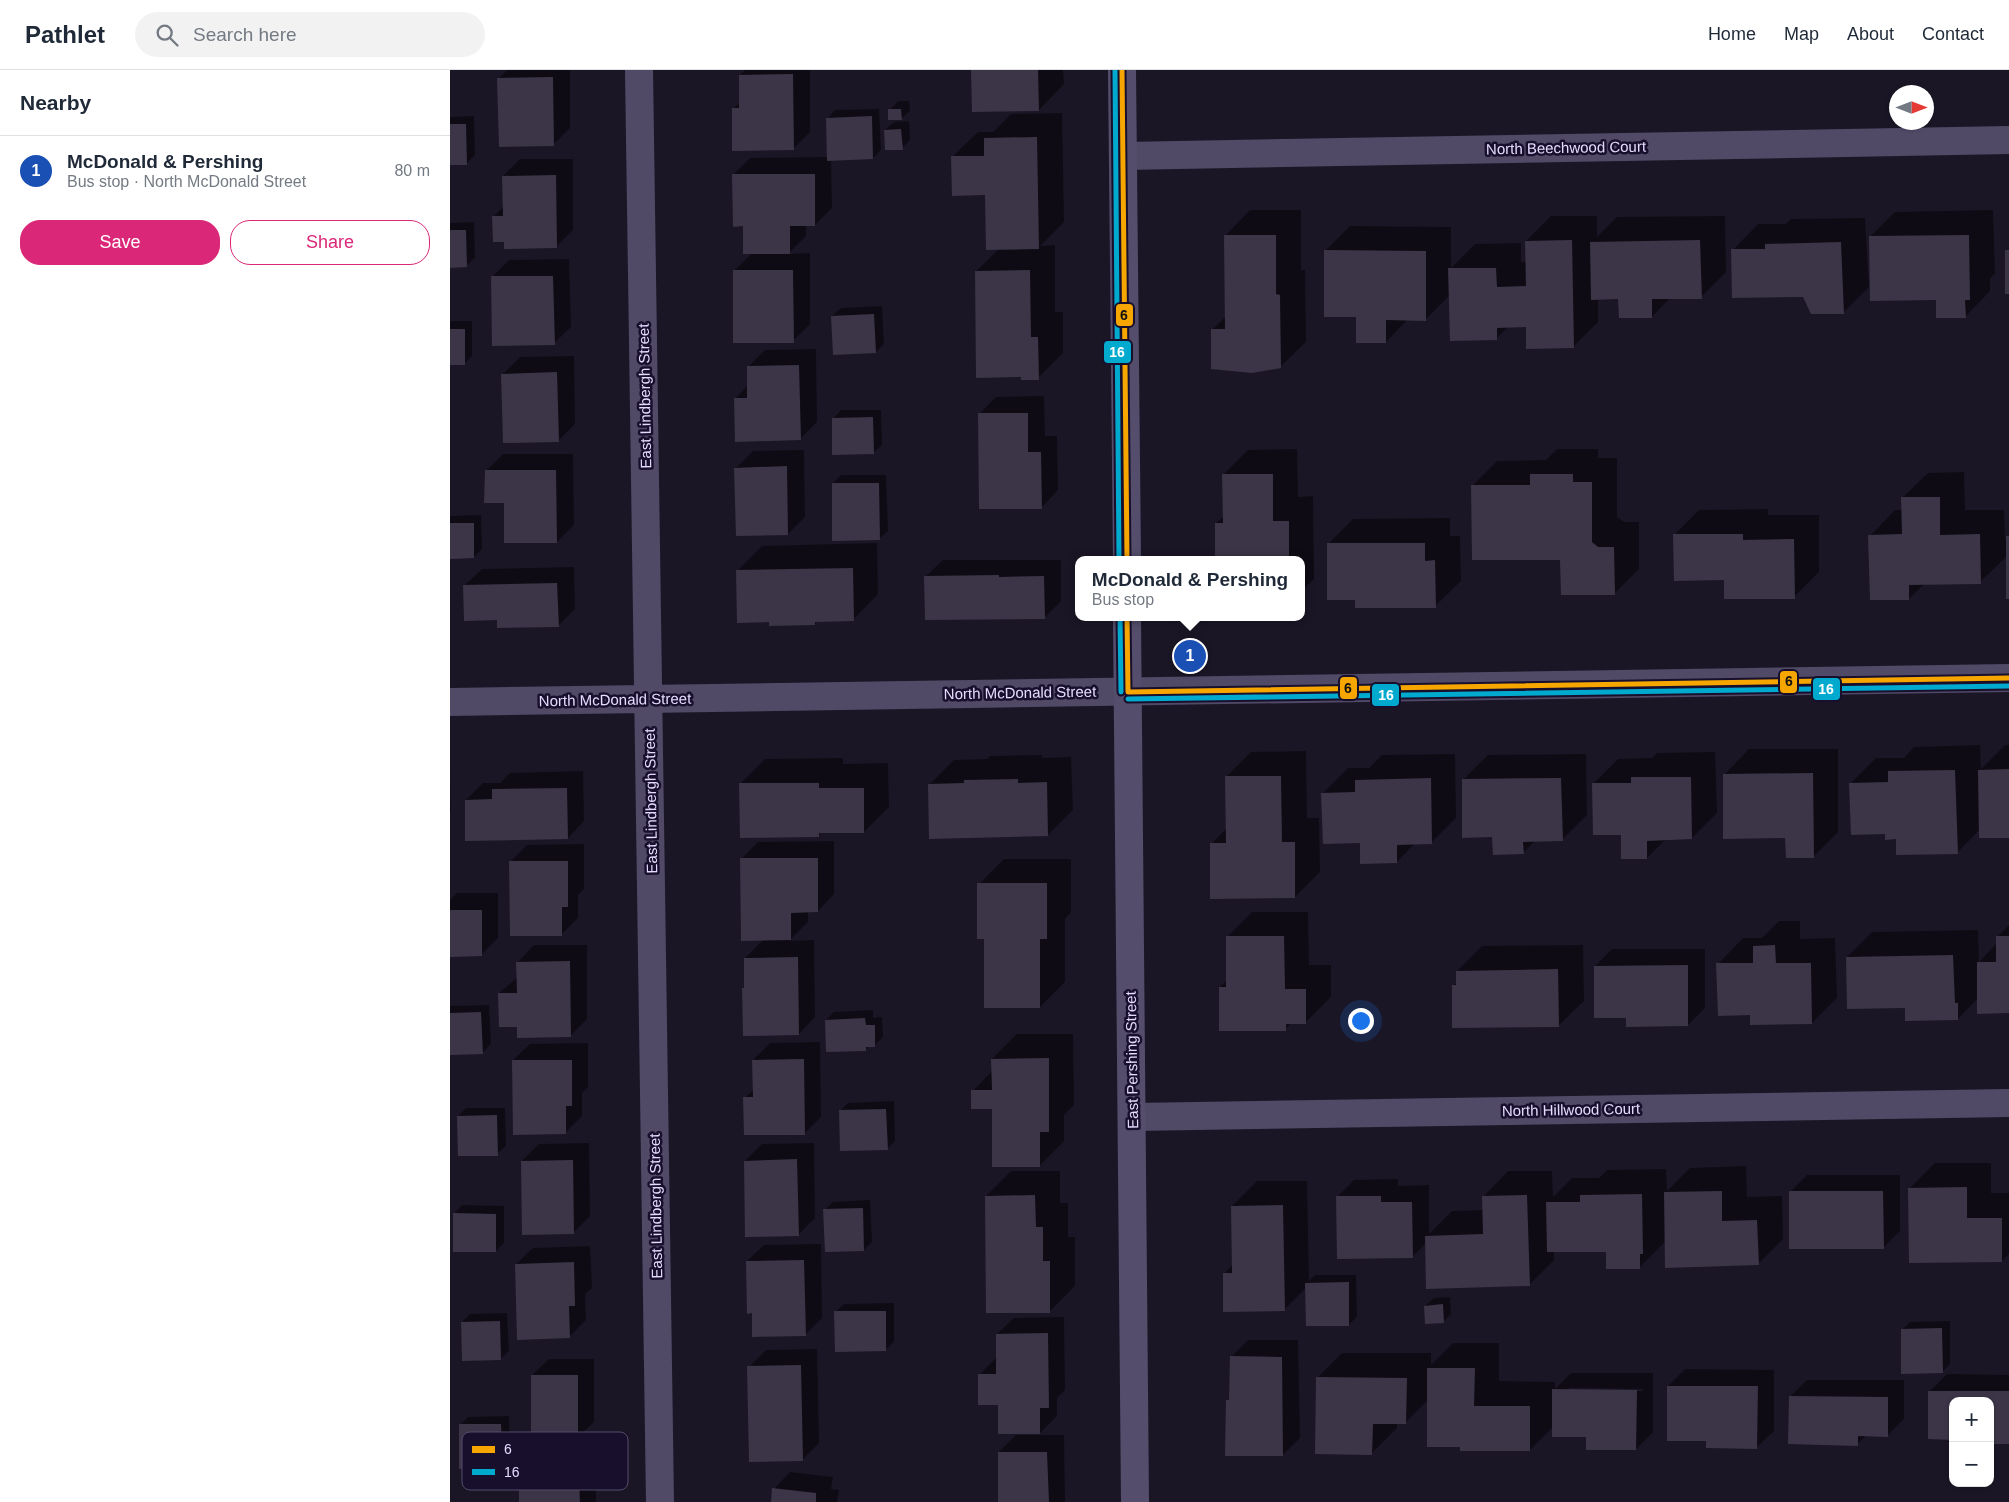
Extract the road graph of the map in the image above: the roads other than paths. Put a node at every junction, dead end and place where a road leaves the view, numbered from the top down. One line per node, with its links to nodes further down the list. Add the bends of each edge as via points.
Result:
1 (639, 70): 9 (street, East Lindbergh Street)
2 (1122, 70): 4 (street)
3 (2009, 140): 4 (street, North Beechwood Court)
4 (1124, 156): 5 (street)
5 (1127, 556)
6 (1127, 621): 8 (street, East Pershing Street)
7 (2009, 678): 8 (street, North McDonald Street)
8 (1128, 692): 9 (street, North McDonald Street); 12 (street, East Pershing Street)
9 (650, 699): 10 (street, North McDonald Street); 13 (street, East Lindbergh Street)
10 (450, 702)
11 (2009, 1103): 12 (street, North Hillwood Court)
12 (1133, 1117): 14 (street, East Pershing Street)
13 (660, 1502)
14 (1135, 1502)

